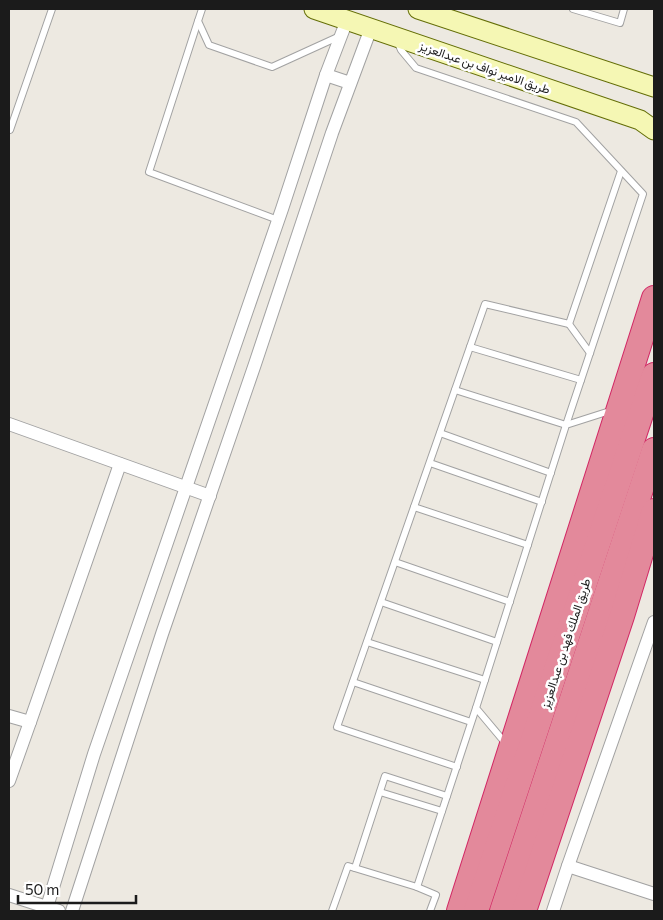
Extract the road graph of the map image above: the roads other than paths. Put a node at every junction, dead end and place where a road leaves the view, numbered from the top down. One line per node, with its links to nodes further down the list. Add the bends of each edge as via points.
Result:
1 (52, 9): 14 (lane)
2 (202, 9): 7 (lane)
3 (314, 9): 8 (main road, طريق الامير نواف بن عبدالعزيز)
4 (418, 9): 13 (main road)
5 (573, 9): 6 (lane, via 620,23)
6 (624, 9)
7 (198, 21): 8 (lane, via 209,45 272,67); 17 (lane, via 149,172)
8 (344, 28): 9 (main road, طريق الامير نواف بن عبدالعزيز); 11 (street)
9 (371, 28): 10 (main road, طريق الامير نواف بن عبدالعزيز); 12 (street)
10 (394, 36): 15 (main road, طريق الامير نواف بن عبدالعزيز, via 640,120); 16 (lane, via 416,68 576,122)
11 (326, 74): 12 (street); 17 (street)
12 (350, 83): 34 (street)
13 (654, 87)
14 (10, 130)
15 (654, 130)
16 (621, 171): 19 (lane); 21 (lane, via 643,194)
17 (278, 220): 33 (street)
18 (654, 298): 25 (highway)
19 (569, 324): 20 (lane, via 485,304); 21 (lane)
20 (470, 346): 23 (lane); 24 (lane)
21 (590, 352): 23 (lane)
22 (654, 375): 67 (highway, طريق الملك فهد بن عبدالعزيز)
23 (581, 380): 27 (lane)
24 (455, 390): 27 (lane); 28 (lane)
25 (619, 408): 27 (lane); 51 (highway)
26 (9, 424): 31 (street)
27 (566, 425): 32 (lane)
28 (440, 433): 30 (lane); 32 (lane)
29 (654, 450): 68 (highway, طريق الملك فهد بن عبدالعزيز)
30 (430, 462): 35 (lane); 36 (lane)
31 (120, 464): 33 (street); 49 (street)
32 (551, 473): 35 (lane)
33 (185, 487): 34 (street); 62 (street, via 94,754)
34 (210, 496): 63 (street)
35 (542, 502): 38 (lane)
36 (414, 507): 38 (lane); 39 (lane)
37 (654, 511): 69 (highway)
38 (528, 545): 41 (lane)
39 (395, 562): 40 (lane); 41 (lane)
40 (381, 602): 43 (lane); 44 (lane)
41 (510, 602): 44 (lane)
42 (654, 622): 57 (street)
43 (367, 642): 45 (lane); 46 (lane)
44 (497, 642): 45 (lane)
45 (485, 680): 47 (lane)
46 (353, 682): 50 (lane); 52 (lane, via 337,727)
47 (476, 708): 50 (lane); 51 (lane)
48 (9, 716): 49 (street)
49 (30, 722): 53 (street)
50 (471, 722): 52 (lane)
51 (510, 749): 66 (highway)
52 (457, 767): 55 (lane)
53 (9, 781)
54 (380, 792): 55 (lane, via 386,776); 56 (lane); 58 (lane)
55 (447, 796): 56 (lane)
56 (442, 812): 59 (lane)
57 (568, 866): 60 (street); 70 (street)
58 (355, 868): 59 (lane); 64 (lane, via 348,866)
59 (417, 887): 65 (lane, via 436,894)
60 (654, 894)
61 (9, 895): 62 (street)
62 (53, 909)
63 (72, 911)
64 (332, 911)
65 (430, 911)
66 (458, 911)
67 (476, 911)
68 (502, 911)
69 (524, 911)
70 (553, 911)

